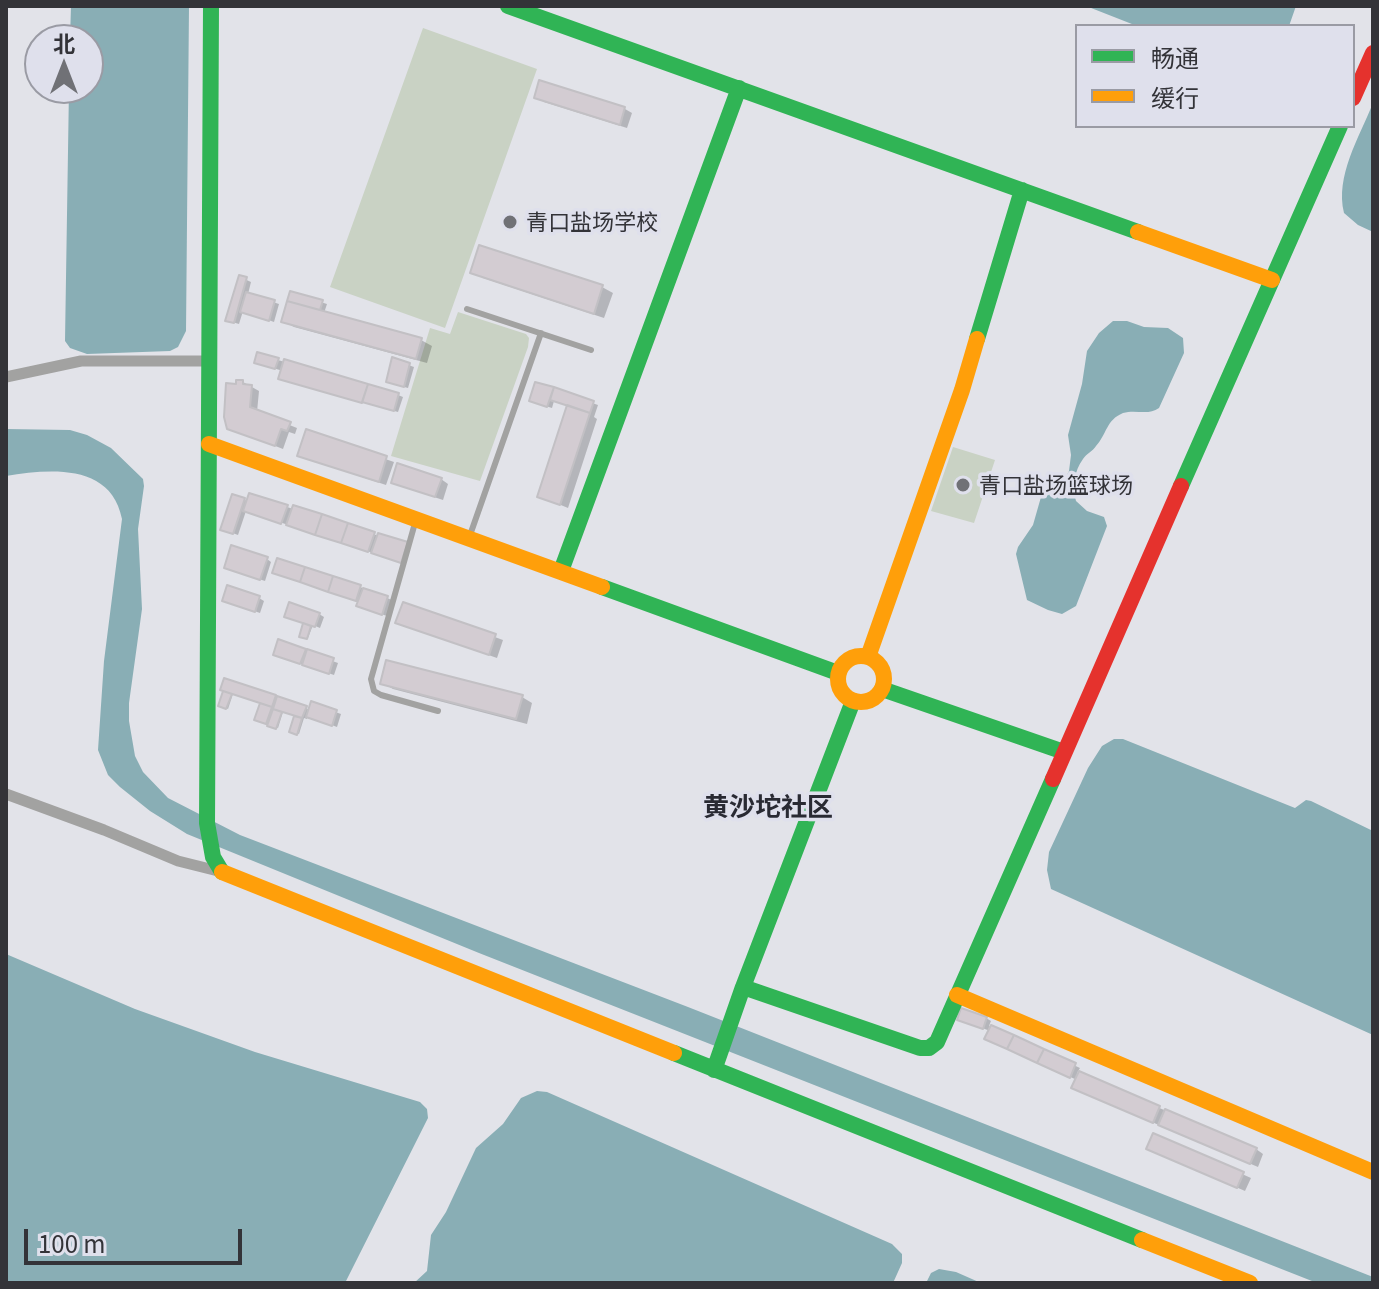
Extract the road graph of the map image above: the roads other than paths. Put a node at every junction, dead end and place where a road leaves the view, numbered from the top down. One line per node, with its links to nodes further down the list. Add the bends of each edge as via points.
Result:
1 (211, 6): 12 (street)
2 (508, 6): 4 (street)
3 (1373, 53): 5 (street)
4 (739, 88): 7 (street); 17 (street)
5 (1355, 94)
6 (1339, 128): 8 (street)
7 (1022, 190): 8 (street); 18 (street, via 962,390)
8 (1272, 280): 23 (street)
9 (467, 309): 10 (lane)
10 (541, 333): 11 (lane); 16 (lane)
11 (591, 350)
12 (209, 361): 13 (street, via 81,361); 14 (street)
13 (6, 377)
14 (209, 444): 15 (street); 25 (street, via 207,823 213,857)
15 (416, 519): 16 (street); 22 (lane, via 371,679 381,695)
16 (469, 538): 17 (street)
17 (561, 571): 19 (street)
18 (868, 657): 19 (street, via 850,659); 20 (street, via 882,669)
19 (838, 673): 21 (street, via 842,693)
20 (882, 689): 21 (street, via 867,702); 23 (street)
21 (853, 701): 26 (street)
22 (438, 711)
23 (1064, 752): 27 (street)
24 (6, 794): 25 (street, via 178,861)
25 (222, 872): 28 (street)
26 (743, 987): 27 (street, via 920,1048 937,1042); 28 (street)
27 (957, 995): 29 (street)
28 (714, 1070): 30 (street)
29 (1373, 1172)
30 (1250, 1283)

